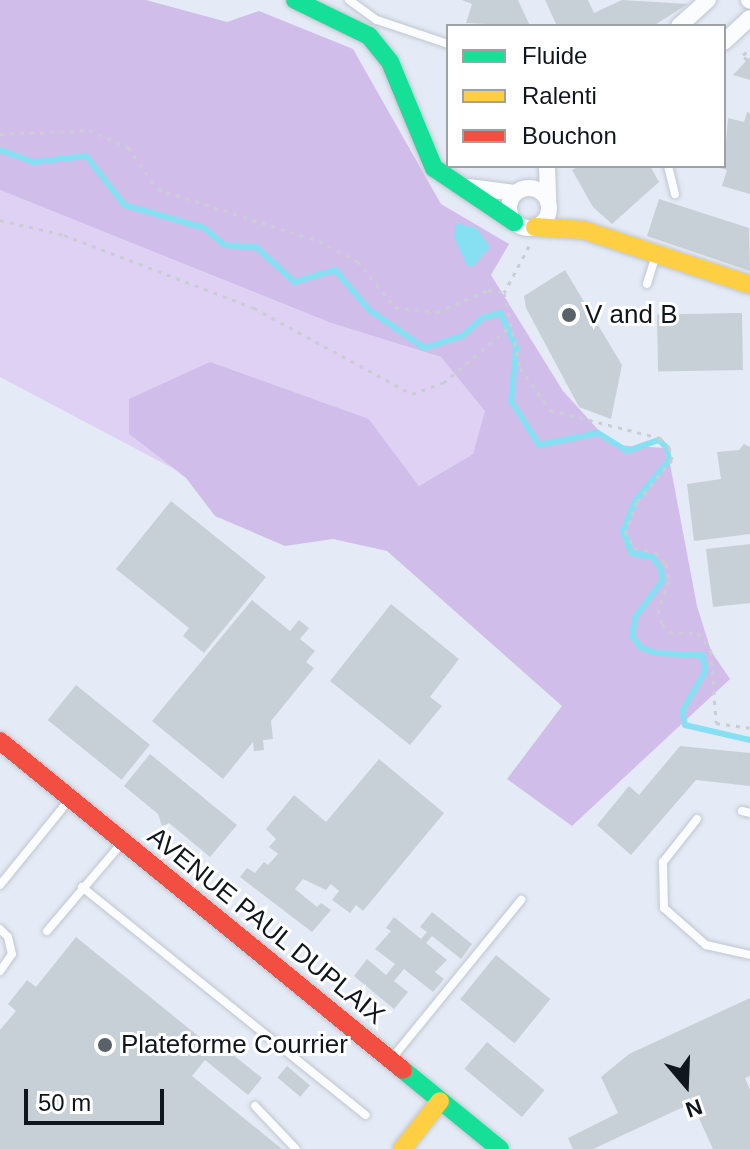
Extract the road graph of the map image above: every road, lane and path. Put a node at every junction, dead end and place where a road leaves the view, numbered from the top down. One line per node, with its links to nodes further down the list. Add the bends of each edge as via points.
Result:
1 (295, 0): 5 (main road)
2 (349, 0): 5 (lane)
3 (708, 0): 6 (street)
4 (750, 18): 7 (street)
5 (359, 19): 8 (lane); 15 (main road, via 390,62 434,168)
6 (681, 24)
7 (726, 40)
8 (446, 44)
9 (750, 49): 10 (path, via 743,55)
10 (747, 60)
11 (0, 134): 26 (path, via 89,130 128,147 157,189 319,241 357,261 395,307 437,312 488,290)
12 (538, 168): 16 (street)
13 (547, 168): 18 (street)
14 (668, 168): 17 (lane)
15 (469, 187): 16 (street); 20 (main road)
16 (519, 191): 18 (street, via 541,191); 20 (street, via 509,210)
17 (675, 194)
18 (549, 204): 21 (street, via 546,219); 22 (street)
19 (0, 220): 27 (path, via 64,235 254,308 412,394 443,383)
20 (514, 222): 21 (street)
21 (535, 227): 22 (main road); 26 (path)
22 (583, 230): 23 (main road)
23 (656, 254): 24 (lane); 25 (main road)
24 (647, 284)
25 (750, 285)
26 (504, 293): 27 (path)
27 (513, 325): 28 (path, via 520,368 550,410 660,438 669,447 672,460 637,502 625,531 634,548 655,552 666,564 669,581 658,610 662,624 669,632 698,633 711,651 716,723)
28 (750, 728)
29 (0, 741): 30 (main road, AVENUE PAUL DUPLAIX)
30 (70, 799): 32 (main road, AVENUE PAUL DUPLAIX); 33 (lane)
31 (697, 819): 38 (lane, via 663,862 664,908 706,945)
32 (122, 843): 34 (lane); 40 (main road, AVENUE PAUL DUPLAIX)
33 (0, 885)
34 (82, 887): 37 (lane); 43 (lane)
35 (521, 900): 40 (lane)
36 (0, 929): 39 (lane, via 12,954)
37 (47, 931)
38 (750, 955)
39 (0, 971)
40 (390, 1061): 41 (main road, AVENUE PAUL DUPLAIX)
41 (440, 1101): 45 (main road); 46 (main road, AVENUE PAUL DUPLAIX)
42 (255, 1106): 44 (lane)
43 (366, 1115)
44 (296, 1149)
45 (402, 1149)
46 (500, 1149)

